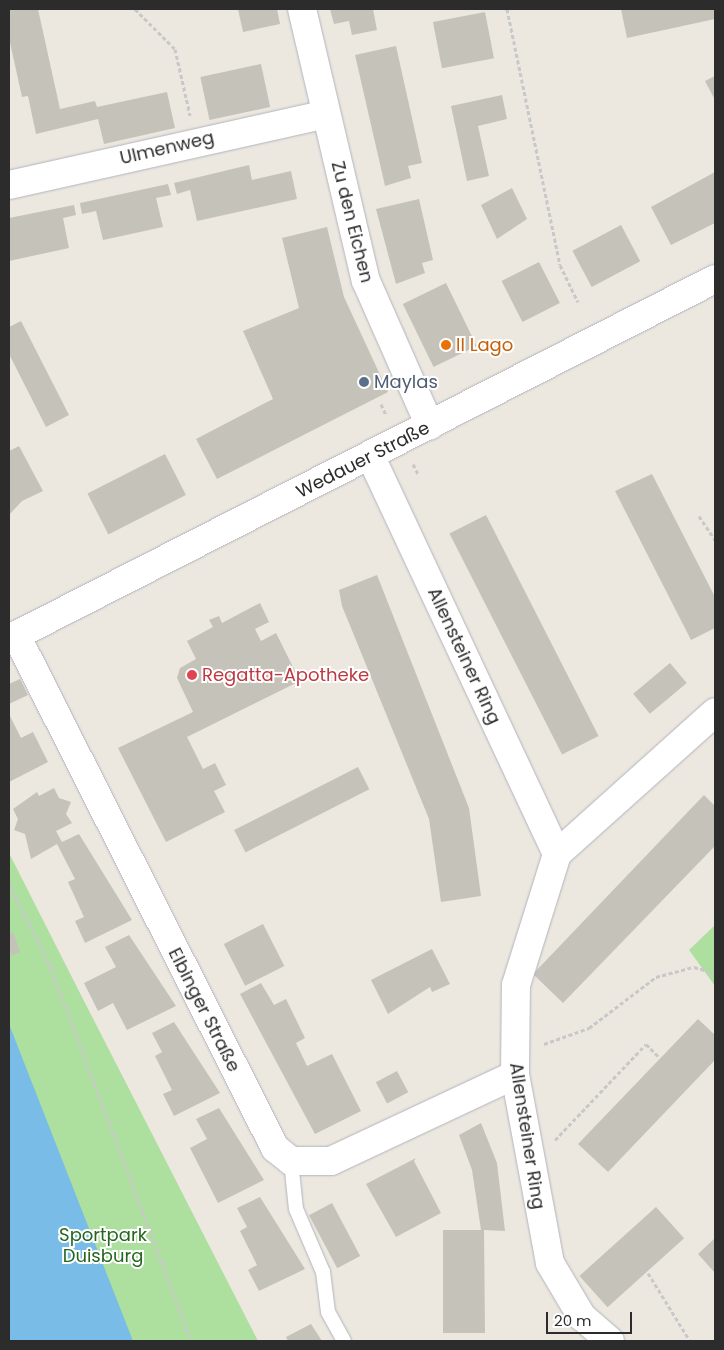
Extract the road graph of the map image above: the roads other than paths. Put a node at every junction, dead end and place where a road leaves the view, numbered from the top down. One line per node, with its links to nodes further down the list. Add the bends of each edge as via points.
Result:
1 (302, 9): 2 (street, Zu den Eichen)
2 (326, 114): 3 (street, Ulmenweg); 5 (street, Zu den Eichen, via 366,281)
3 (9, 185)
4 (715, 279): 5 (street, Wedauer Straße)
5 (430, 426): 6 (street, Wedauer Straße)
6 (370, 457): 7 (street, Wedauer Straße); 9 (street, Allensteiner Ring)
7 (12, 637): 11 (street, Elbinger Straße, via 275,1148)
8 (715, 712): 9 (street)
9 (557, 854): 10 (street, Allensteiner Ring, via 516,985)
10 (515, 1075): 11 (street, via 332,1161); 13 (street, Allensteiner Ring, via 529,1168 550,1263 582,1318)
11 (291, 1161): 12 (lane, via 296,1209 323,1272 328,1312)
12 (344, 1341)
13 (610, 1341)

